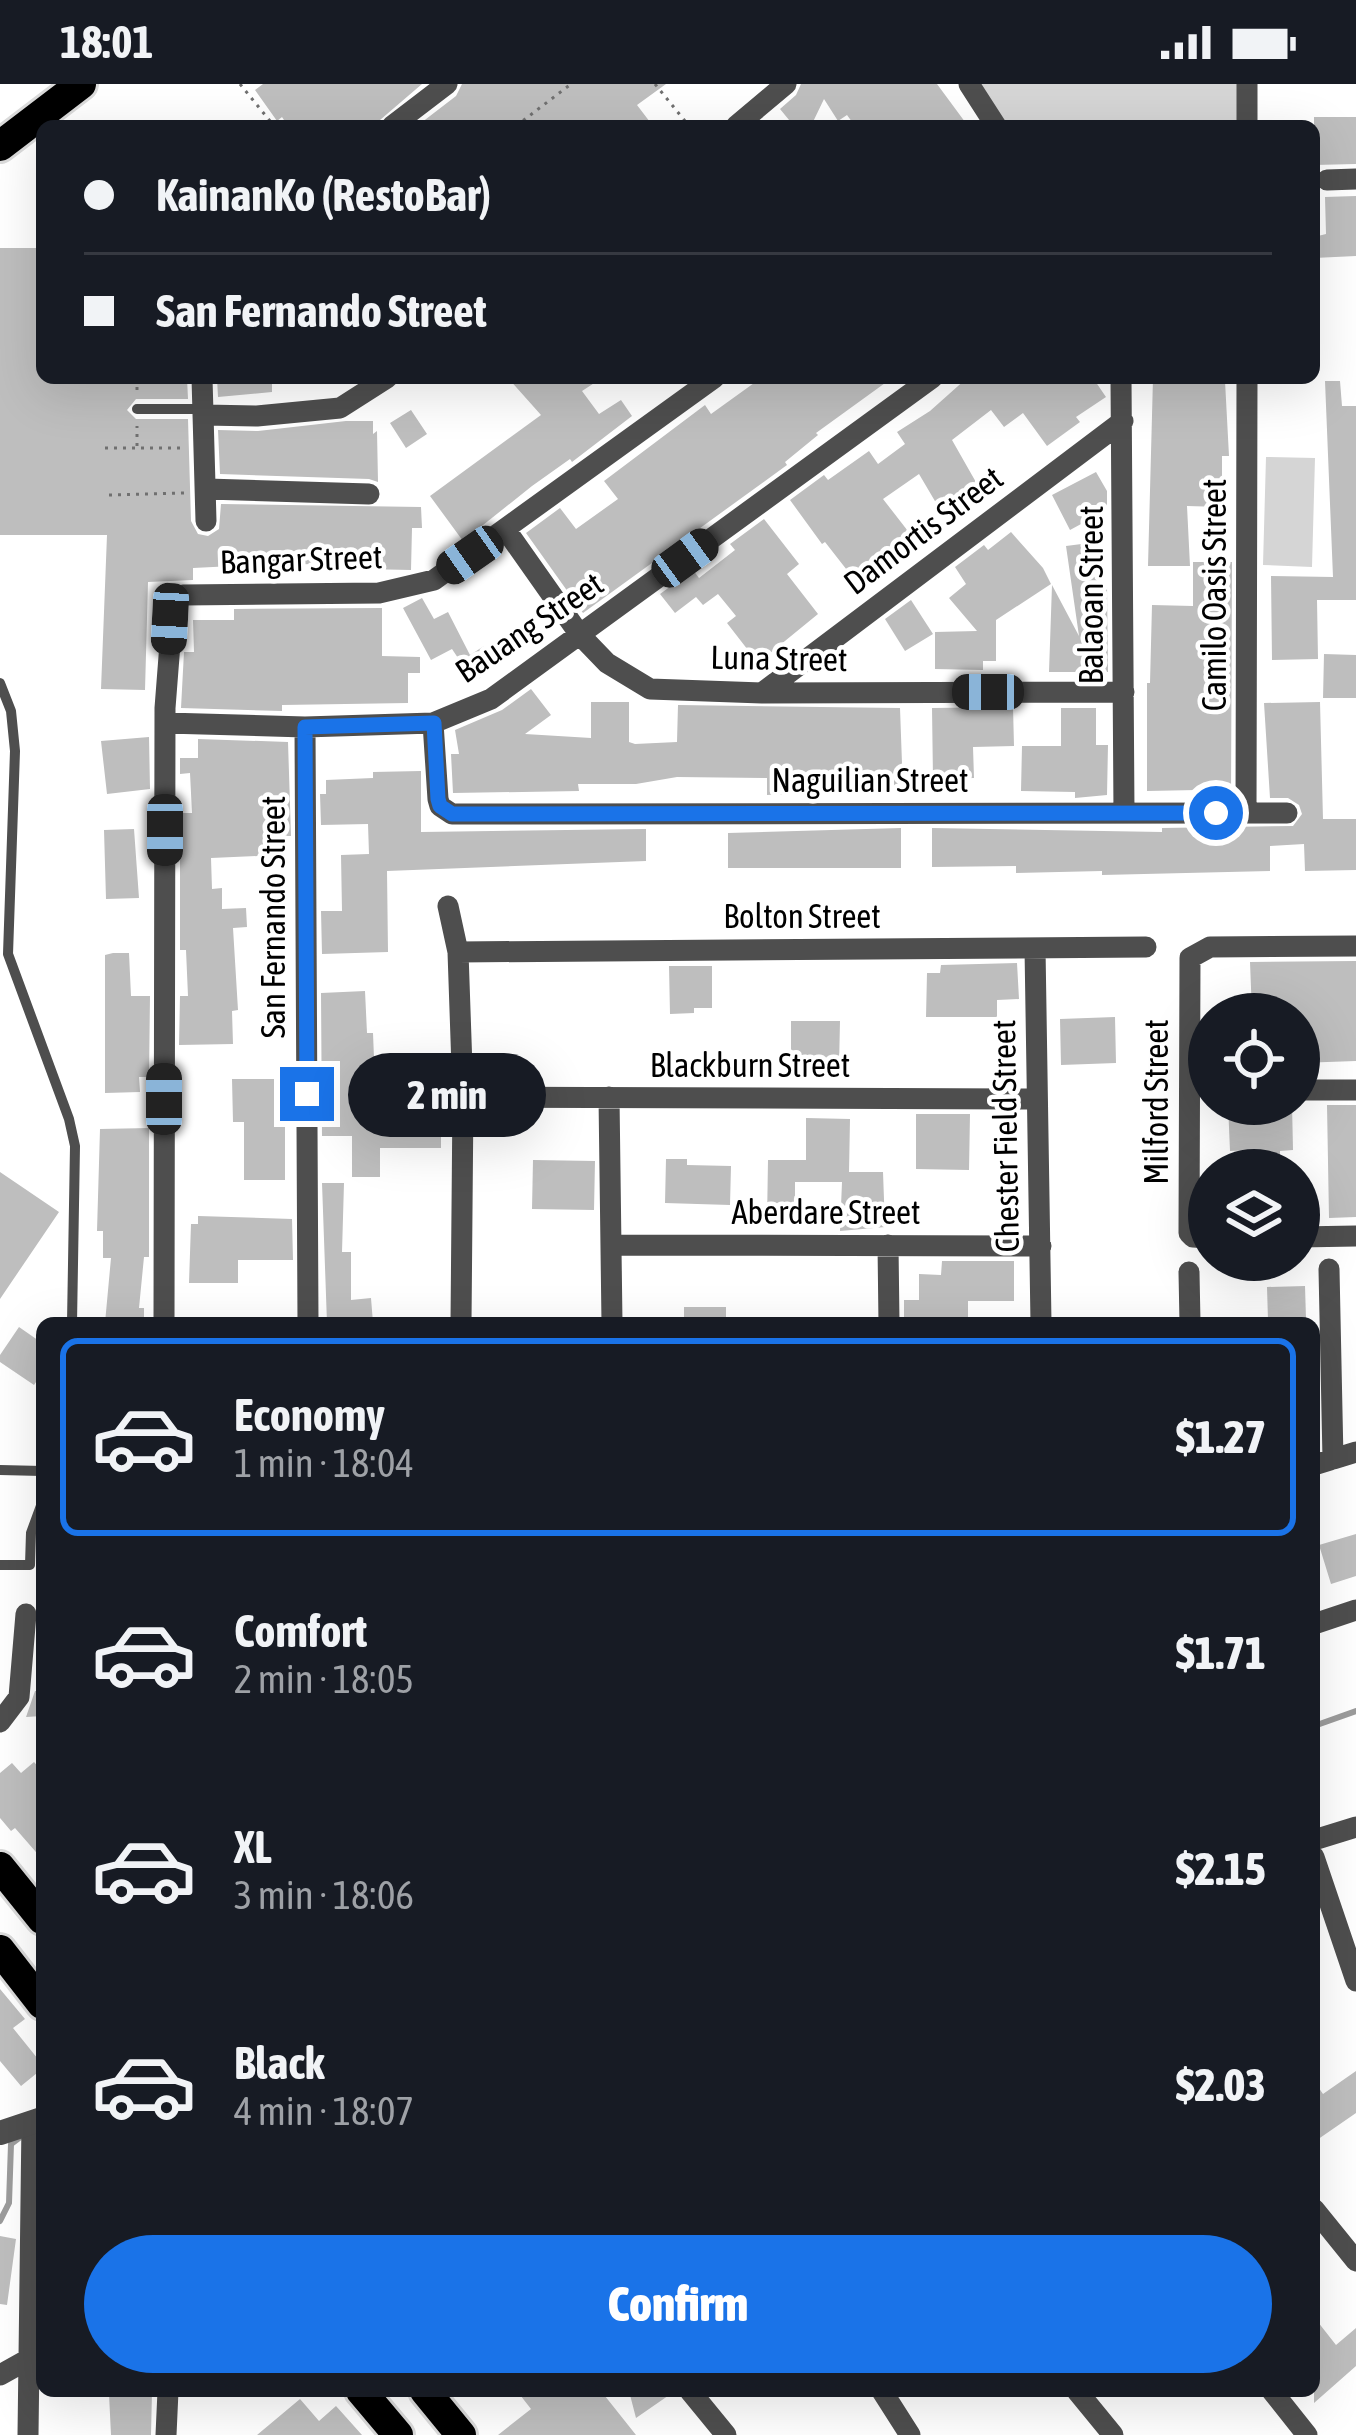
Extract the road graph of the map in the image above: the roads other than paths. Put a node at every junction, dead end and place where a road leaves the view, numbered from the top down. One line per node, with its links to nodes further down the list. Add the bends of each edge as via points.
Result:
1 (81, 84): 10 (main road)
2 (447, 84): 6 (street)
3 (786, 84): 7 (street)
4 (969, 84): 8 (street)
5 (1247, 84): 9 (street)
6 (405, 120)
7 (743, 120)
8 (992, 120)
9 (1247, 120)
10 (0, 146)
11 (1356, 179): 12 (street)
12 (1327, 180)
13 (202, 384): 20 (street)
14 (378, 384): 20 (street, via 340,408)
15 (706, 384): 25 (street, Bangar Street)
16 (924, 384): 26 (street, Bauang Street)
17 (1121, 384): 21 (street, Balaoan Street)
18 (1247, 384): 34 (street, Camilo Oasis Street)
19 (137, 409): 20 (lane)
20 (204, 412): 22 (street)
21 (1123, 421): 28 (street, Balaoan Street); 29 (street, Damortis Street)
22 (207, 491): 23 (street); 24 (street)
23 (369, 494)
24 (206, 521)
25 (506, 530): 26 (street, Luna Street); 30 (street, Bangar Street, via 434,580 379,593 183,595 170,619)
26 (580, 635): 29 (street, Luna Street, via 607,663 650,688); 31 (street, Bauang Street, via 491,699)
27 (0, 682): 54 (lane, via 15,751 8,954 72,1127)
28 (1124, 692): 29 (street, Luna Street); 33 (street, Balaoan Street)
29 (762, 693)
30 (166, 723): 32 (street, Bauang Street); 55 (street)
31 (434, 723): 32 (street, Bauang Street); 33 (street, Naguilian Street, via 438,799 452,814)
32 (305, 727): 56 (street, San Fernando Street)
33 (1124, 812): 34 (street, Naguilian Street)
34 (1246, 813): 35 (street, Naguilian Street)
35 (1287, 813)
36 (448, 906): 40 (street)
37 (1356, 946): 41 (street, Milford Street, via 1210,946 1190,958)
38 (1146, 947): 39 (street, Bolton Street)
39 (1035, 948): 40 (street, Bolton Street); 46 (street, Chester Field Street)
40 (458, 952): 44 (street)
41 (1192, 993)
42 (1320, 1090): 43 (street)
43 (1356, 1090)
44 (463, 1097): 45 (street, Blackburn Street); 57 (street)
45 (609, 1097): 46 (street, Blackburn Street); 49 (street)
46 (1037, 1099): 51 (street, Chester Field Street)
47 (1356, 1236): 48 (street)
48 (1320, 1237)
49 (612, 1245): 50 (street, Aberdare Street); 58 (street)
50 (888, 1245): 51 (street, Aberdare Street); 59 (street)
51 (1041, 1246): 60 (street, Chester Field Street)
52 (1329, 1269): 63 (street)
53 (1189, 1281): 61 (street)
54 (72, 1317)
55 (164, 1317)
56 (308, 1317)
57 (461, 1317)
58 (612, 1317)
59 (889, 1317)
60 (1041, 1317)
61 (1190, 1317)
62 (1356, 1451): 63 (street)
63 (1323, 1462)
64 (0, 1470): 65 (lane)
65 (36, 1471)
66 (36, 1519): 67 (lane, via 30,1565)
67 (0, 1565)
68 (1356, 1610): 70 (street)
69 (26, 1615): 71 (street, via 19,1697)
70 (1320, 1622)
71 (0, 1722)
72 (1356, 1827): 73 (street)
73 (1320, 1838)
74 (0, 1867): 76 (main road)
75 (1320, 1875): 78 (street)
76 (36, 1912)
77 (0, 1950): 79 (main road)
78 (1356, 1981)
79 (36, 1995)
80 (36, 2121): 82 (street)
81 (36, 2127): 85 (street)
82 (0, 2133)
83 (1320, 2216): 84 (street)
84 (1356, 2261)
85 (27, 2360): 86 (street); 94 (street)
86 (0, 2375)
87 (168, 2397): 95 (street)
88 (366, 2397): 96 (main road)
89 (430, 2397): 97 (main road)
90 (695, 2397): 98 (street)
91 (886, 2397): 99 (street)
92 (1082, 2397): 100 (street)
93 (1277, 2397): 101 (street)
94 (28, 2435)
95 (166, 2435)
96 (398, 2435)
97 (461, 2435)
98 (726, 2435)
99 (910, 2435)
100 (1113, 2435)
101 (1307, 2435)

